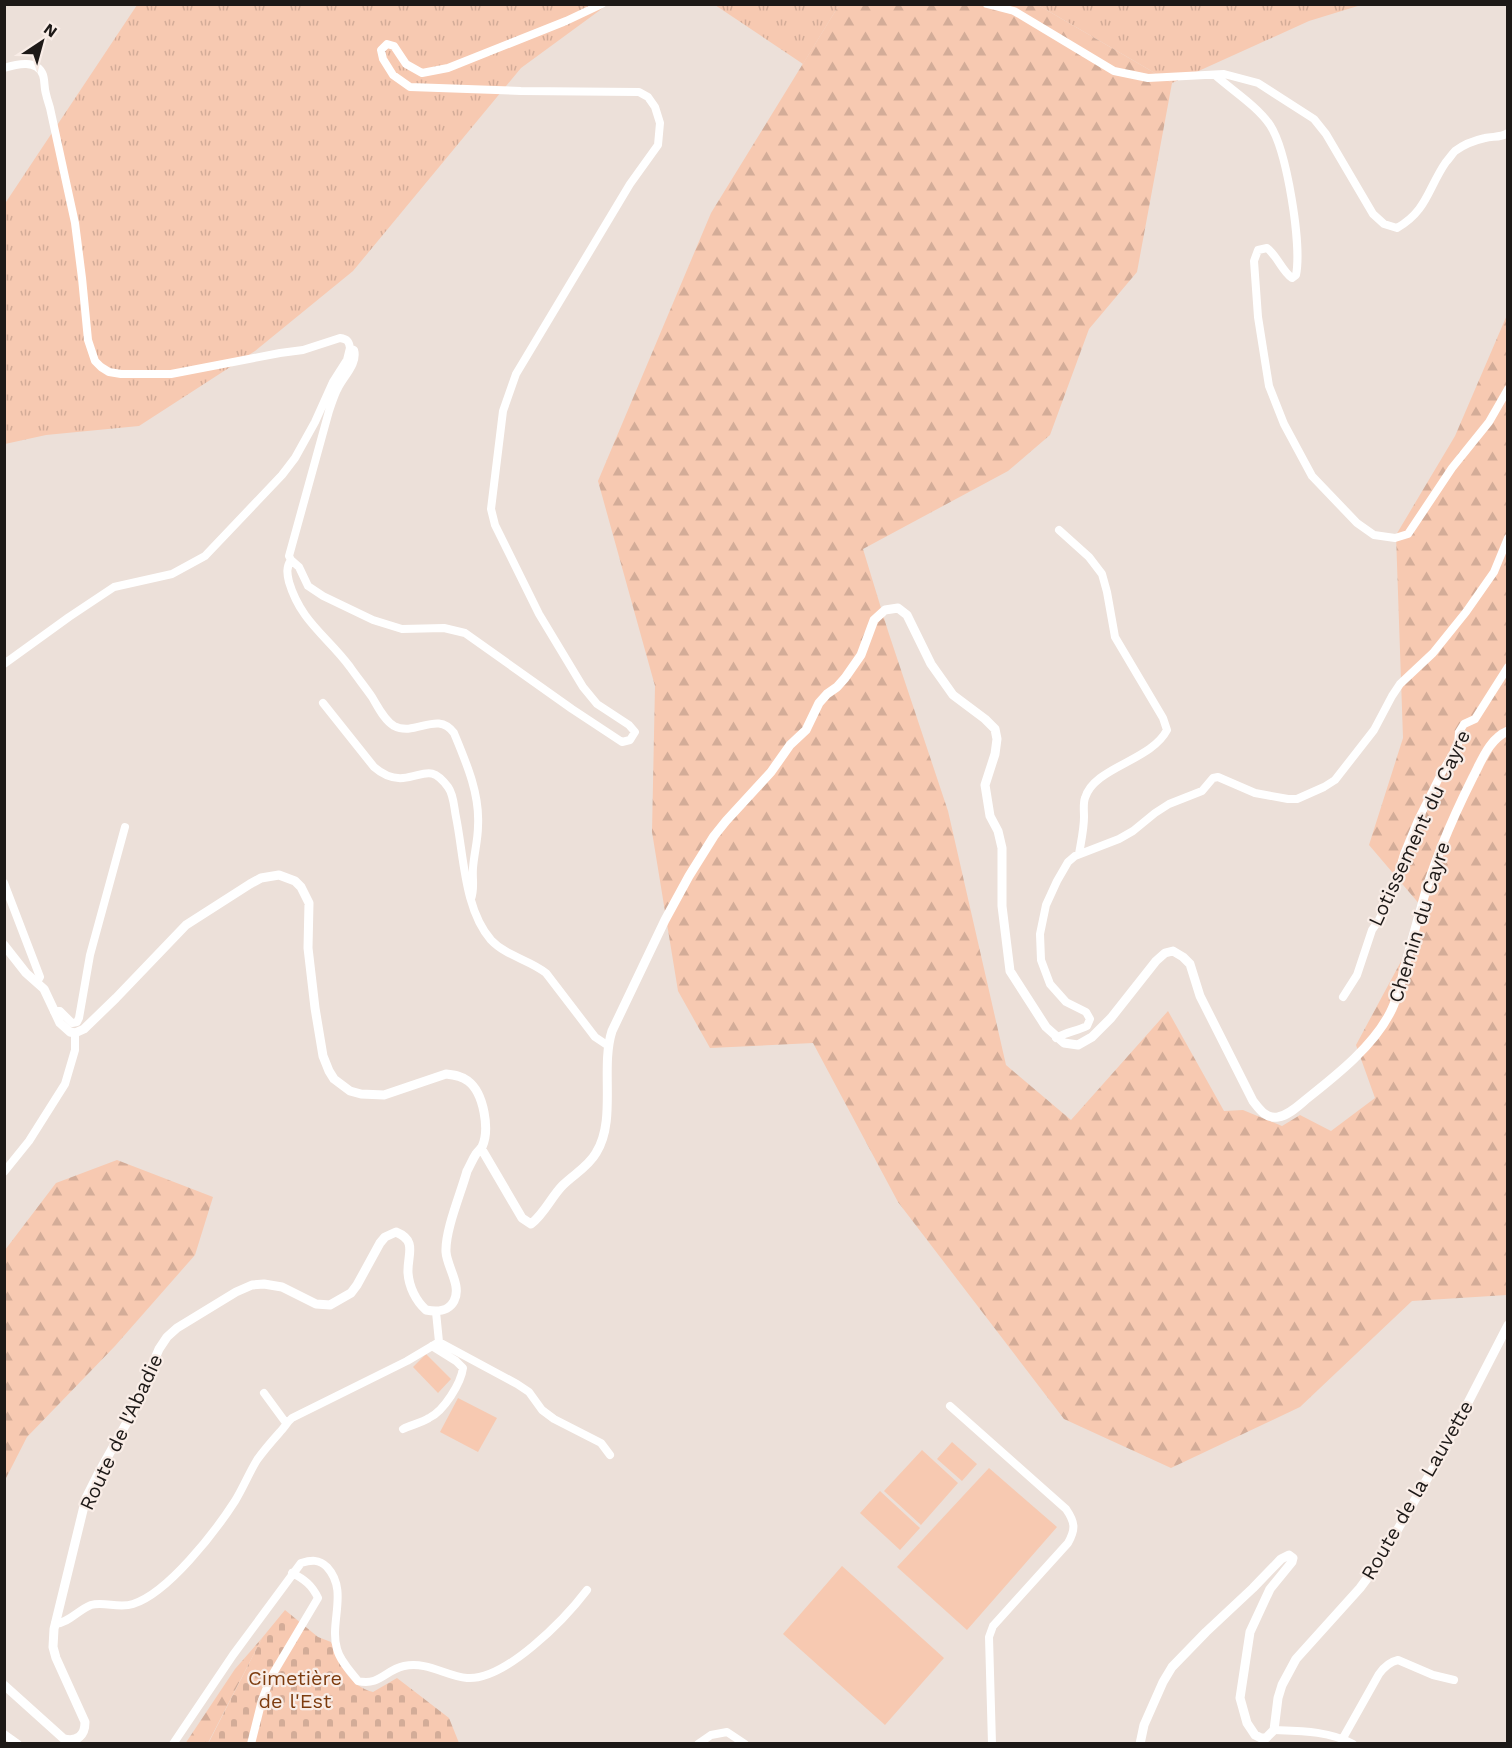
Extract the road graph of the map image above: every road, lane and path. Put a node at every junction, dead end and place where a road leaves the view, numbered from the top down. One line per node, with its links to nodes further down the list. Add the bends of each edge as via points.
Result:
1 (602, 4): 10 (street, via 448,68 422,73 406,64 394,46 387,44 381,50 393,75 410,87 639,92 655,107 660,123 658,144 516,374 503,411 491,509 495,525 539,614 583,687 597,704 635,732 630,740 622,742 465,633 444,628 402,628 373,620 322,596 308,586)
2 (987, 4): 4 (street, via 1014,11 1113,71 1148,78)
3 (4, 68): 6 (street, via 33,65 43,75 75,223 88,340 95,361 102,367 121,375 171,374 303,350 340,338 349,342)
4 (1215, 75): 5 (street, via 1258,83 1314,119 1373,214 1384,224 1397,228 1421,209 1454,152 1470,143); 7 (street, via 1270,126 1290,188 1298,258 1296,275 1292,278 1286,274 1267,248 1258,250 1254,261 1258,317 1269,386 1312,476 1357,523 1374,535 1395,538 1408,534 1452,468 1489,422)
5 (1508, 133)
6 (350, 348): 10 (street, via 355,357 329,411 289,555); 11 (street, via 295,458 205,556 172,574 114,587)
7 (1508, 389)
8 (1059, 530): 16 (street, via 1102,574 1115,637 1167,730 1154,747 1094,783 1084,798)
9 (1508, 538): 16 (street, via 1494,572 1466,612 1433,653 1400,684 1374,730 1335,780 1287,800 1255,794 1213,778 1202,791 1169,804 1133,831)
10 (291, 560): 18 (street, via 288,577 299,608 346,662 391,724 410,729 440,723 454,733 477,802)
11 (4, 664)
12 (1508, 667): 21 (street, Lotissement du Cayre, via 1475,719 1464,724 1459,732 1458,745 1418,820 1357,975)
13 (323, 703): 18 (street, via 383,774 402,778 426,771 448,787)
14 (1508, 731): 24 (street, Chemin du Cayre, via 1498,735 1489,747 1435,860 1391,1012 1344,1069 1291,1111 1270,1117 1253,1101 1200,996 1190,964 1173,951 1156,961 1092,1037 1078,1045)
15 (125, 827): 22 (street, via 90,955 79,1018 72,1023 60,1011)
16 (1079, 854): 24 (street, via 1068,862 1046,905 1040,934 1041,960 1050,984 1066,1002 1086,1012 1090,1019 1087,1026)
17 (4, 883): 20 (street, via 40,977)
18 (471, 900): 25 (street, via 484,931 494,942 546,973 595,1037)
19 (4, 945): 20 (street)
20 (38, 982): 22 (street)
21 (1342, 998)
22 (54, 1011): 23 (street, via 60,1023)
23 (75, 1033): 26 (street, via 116,998 186,925 261,878 279,875 295,881 309,903 308,948 328,1071 350,1091 361,1095 384,1095 446,1074 466,1079 483,1108 485,1129); 27 (street, via 75,1050 65,1084)
24 (1056, 1038): 25 (street, via 1011,971 1002,906 1002,848 990,816 985,785 997,739 994,729 953,695 931,664 908,615 898,608 885,610 874,620 854,666 819,703 806,730 714,836 665,920)
25 (608, 1045): 26 (street, via 606,1124 597,1153 563,1185 531,1224 522,1218)
26 (481, 1148): 28 (street, via 467,1172 447,1236 447,1262 456,1294 449,1307)
27 (4, 1172)
28 (436, 1312): 30 (street); 38 (street, Route de l'Abadie, via 418,1303 408,1273 411,1246 408,1239 396,1232 385,1236 351,1293 330,1305 316,1304 282,1287 252,1285 177,1328 159,1349 131,1415 86,1498)
29 (1508, 1325): 41 (street, Route de la Lauvette, via 1441,1455 1377,1565 1289,1671 1278,1698)
30 (436, 1344): 33 (street); 34 (street, via 463,1368 461,1378 432,1417); 35 (street, via 517,1384 529,1392 542,1410 601,1443)
31 (264, 1393): 33 (street)
32 (950, 1406): 50 (street, via 1066,1509 1075,1527 1068,1543 993,1626 989,1637)
33 (286, 1423): 38 (street, via 268,1444 209,1537 162,1586 132,1604 89,1606)
34 (403, 1429)
35 (610, 1455)
36 (292, 1573): 37 (street, via 301,1563 311,1560 332,1573 338,1586 337,1650 358,1681 367,1683 404,1666 417,1665 465,1678 483,1677 556,1627); 46 (street); 47 (street, via 313,1587 318,1598 271,1677)
37 (587, 1590)
38 (55, 1624): 40 (street, Route de l'Abadie, via 53,1647 85,1722 82,1735 71,1741 64,1739)
39 (1454, 1680): 43 (street, via 1393,1661 1379,1674)
40 (4, 1685)
41 (1274, 1730): 43 (street); 44 (street)
42 (4, 1734): 45 (street)
43 (1343, 1738): 52 (street)
44 (1266, 1741): 51 (street, via 1247,1723 1240,1698 1242,1681 1250,1632 1270,1589 1292,1562 1289,1555 1179,1659 1163,1682)
45 (18, 1743)
46 (173, 1743)
47 (251, 1743)
48 (698, 1743): 49 (street, via 727,1732)
49 (745, 1743)
50 (992, 1743)
51 (1140, 1743)
52 (1353, 1743)

